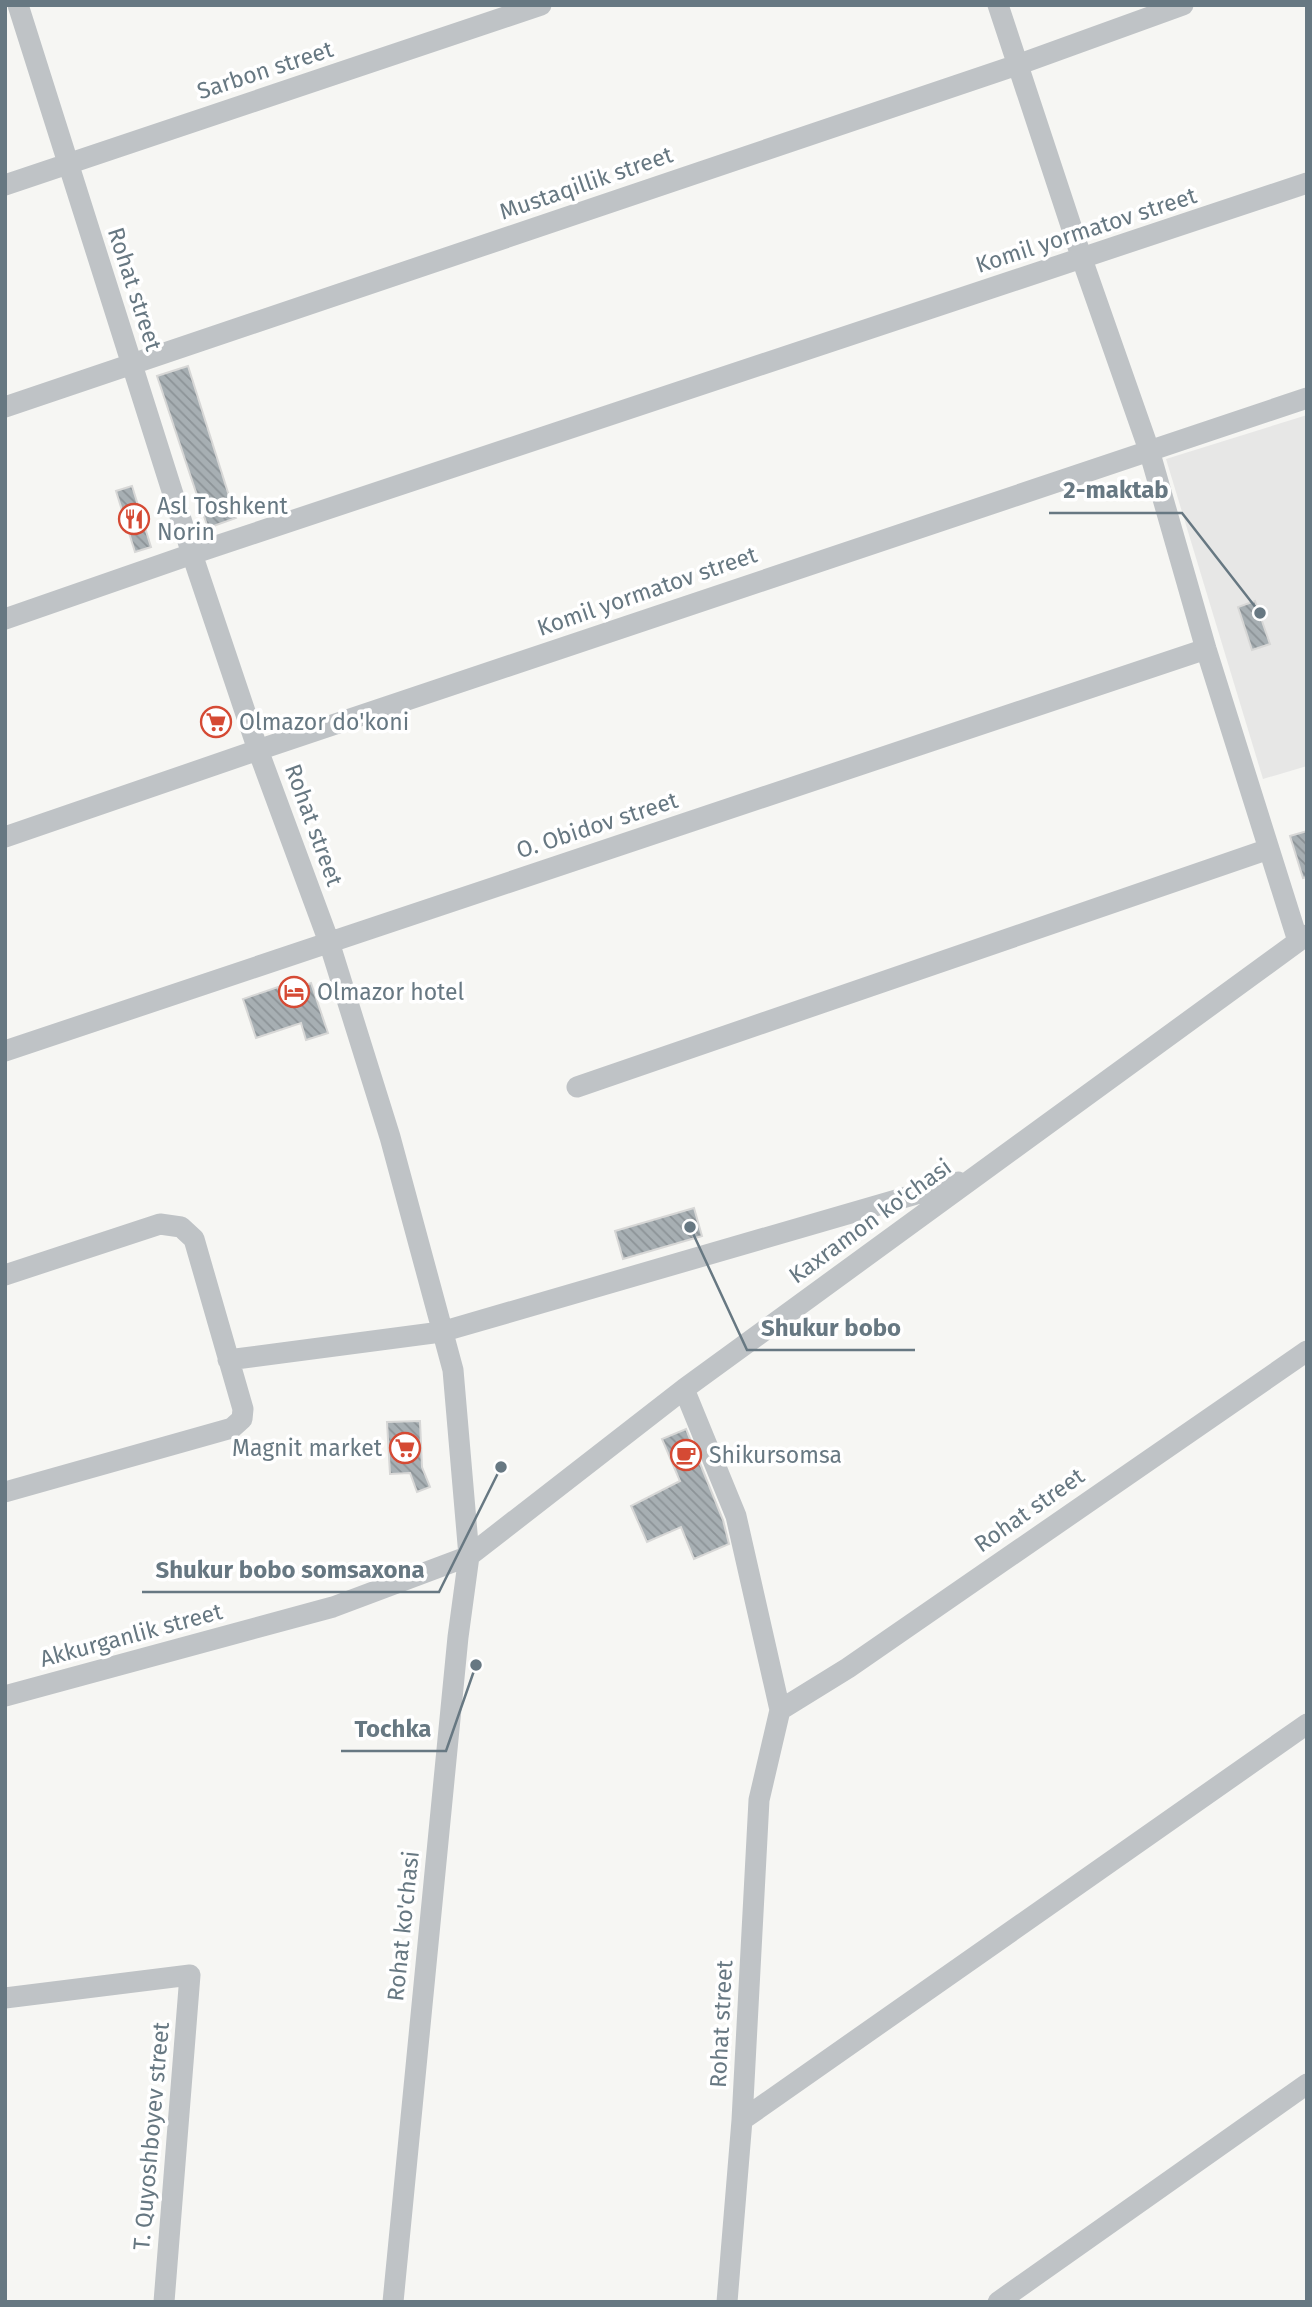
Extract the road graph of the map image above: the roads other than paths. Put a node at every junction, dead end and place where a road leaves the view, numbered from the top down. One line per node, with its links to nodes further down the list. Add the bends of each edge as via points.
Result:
1 (18, 5): 6 (street, Rohat street)
2 (541, 5): 6 (street, Sarbon street)
3 (998, 5): 5 (street)
4 (1184, 5): 5 (street, Mustaqillik street)
5 (1017, 65): 9 (street); 10 (street, Mustaqillik street)
6 (67, 164): 8 (street, Sarbon street); 10 (street, Rohat street)
7 (1307, 183): 9 (street, Komil yormatov street)
8 (5, 185)
9 (1082, 259): 13 (street); 14 (street, Komil yormatov street)
10 (131, 364): 12 (street, Mustaqillik street); 14 (street, Rohat street)
11 (1307, 398): 13 (street, Komil yormatov street)
12 (5, 407)
13 (1149, 450): 16 (street); 17 (street, Komil yormatov street)
14 (192, 554): 15 (street, Komil yormatov street); 17 (street, Rohat street)
15 (5, 619)
16 (1206, 649): 19 (street); 21 (street, O. Obidov street)
17 (258, 750): 18 (street, Komil yormatov street); 21 (street, Rohat street)
18 (5, 837)
19 (1269, 849): 20 (street); 23 (street)
20 (1302, 938): 24 (street, Kaxramon ko'chasi)
21 (330, 942): 22 (street, O. Obidov street); 26 (street, Rohat street, via 390,1137)
22 (5, 1051)
23 (577, 1087)
24 (974, 1177): 26 (street); 29 (street, Kaxramon ko'chasi)
25 (5, 1275): 28 (street, via 160,1224 181,1227 194,1239)
26 (441, 1332): 28 (street); 31 (street, Rohat street, via 453,1370)
27 (1307, 1351): 33 (street, Rohat street, via 848,1668)
28 (228, 1360): 30 (street, via 243,1409 242,1419 232,1428)
29 (684, 1389): 31 (street, Kaxramon ko'chasi); 33 (street, Rohat street, via 736,1516)
30 (5, 1492)
31 (469, 1556): 32 (street, Akkurganlik street, via 333,1607); 39 (street, Rohat ko'chasi, via 457,1637)
32 (5, 1696)
33 (780, 1710): 37 (street, Rohat street, via 759,1800)
34 (1307, 1724): 37 (street)
35 (5, 1998): 38 (street, T. Quyoshboyev street, via 190,1975)
36 (1307, 2084): 41 (street)
37 (742, 2120): 40 (street, Rohat street)
38 (164, 2302)
39 (393, 2302)
40 (727, 2302)
41 (998, 2302)

